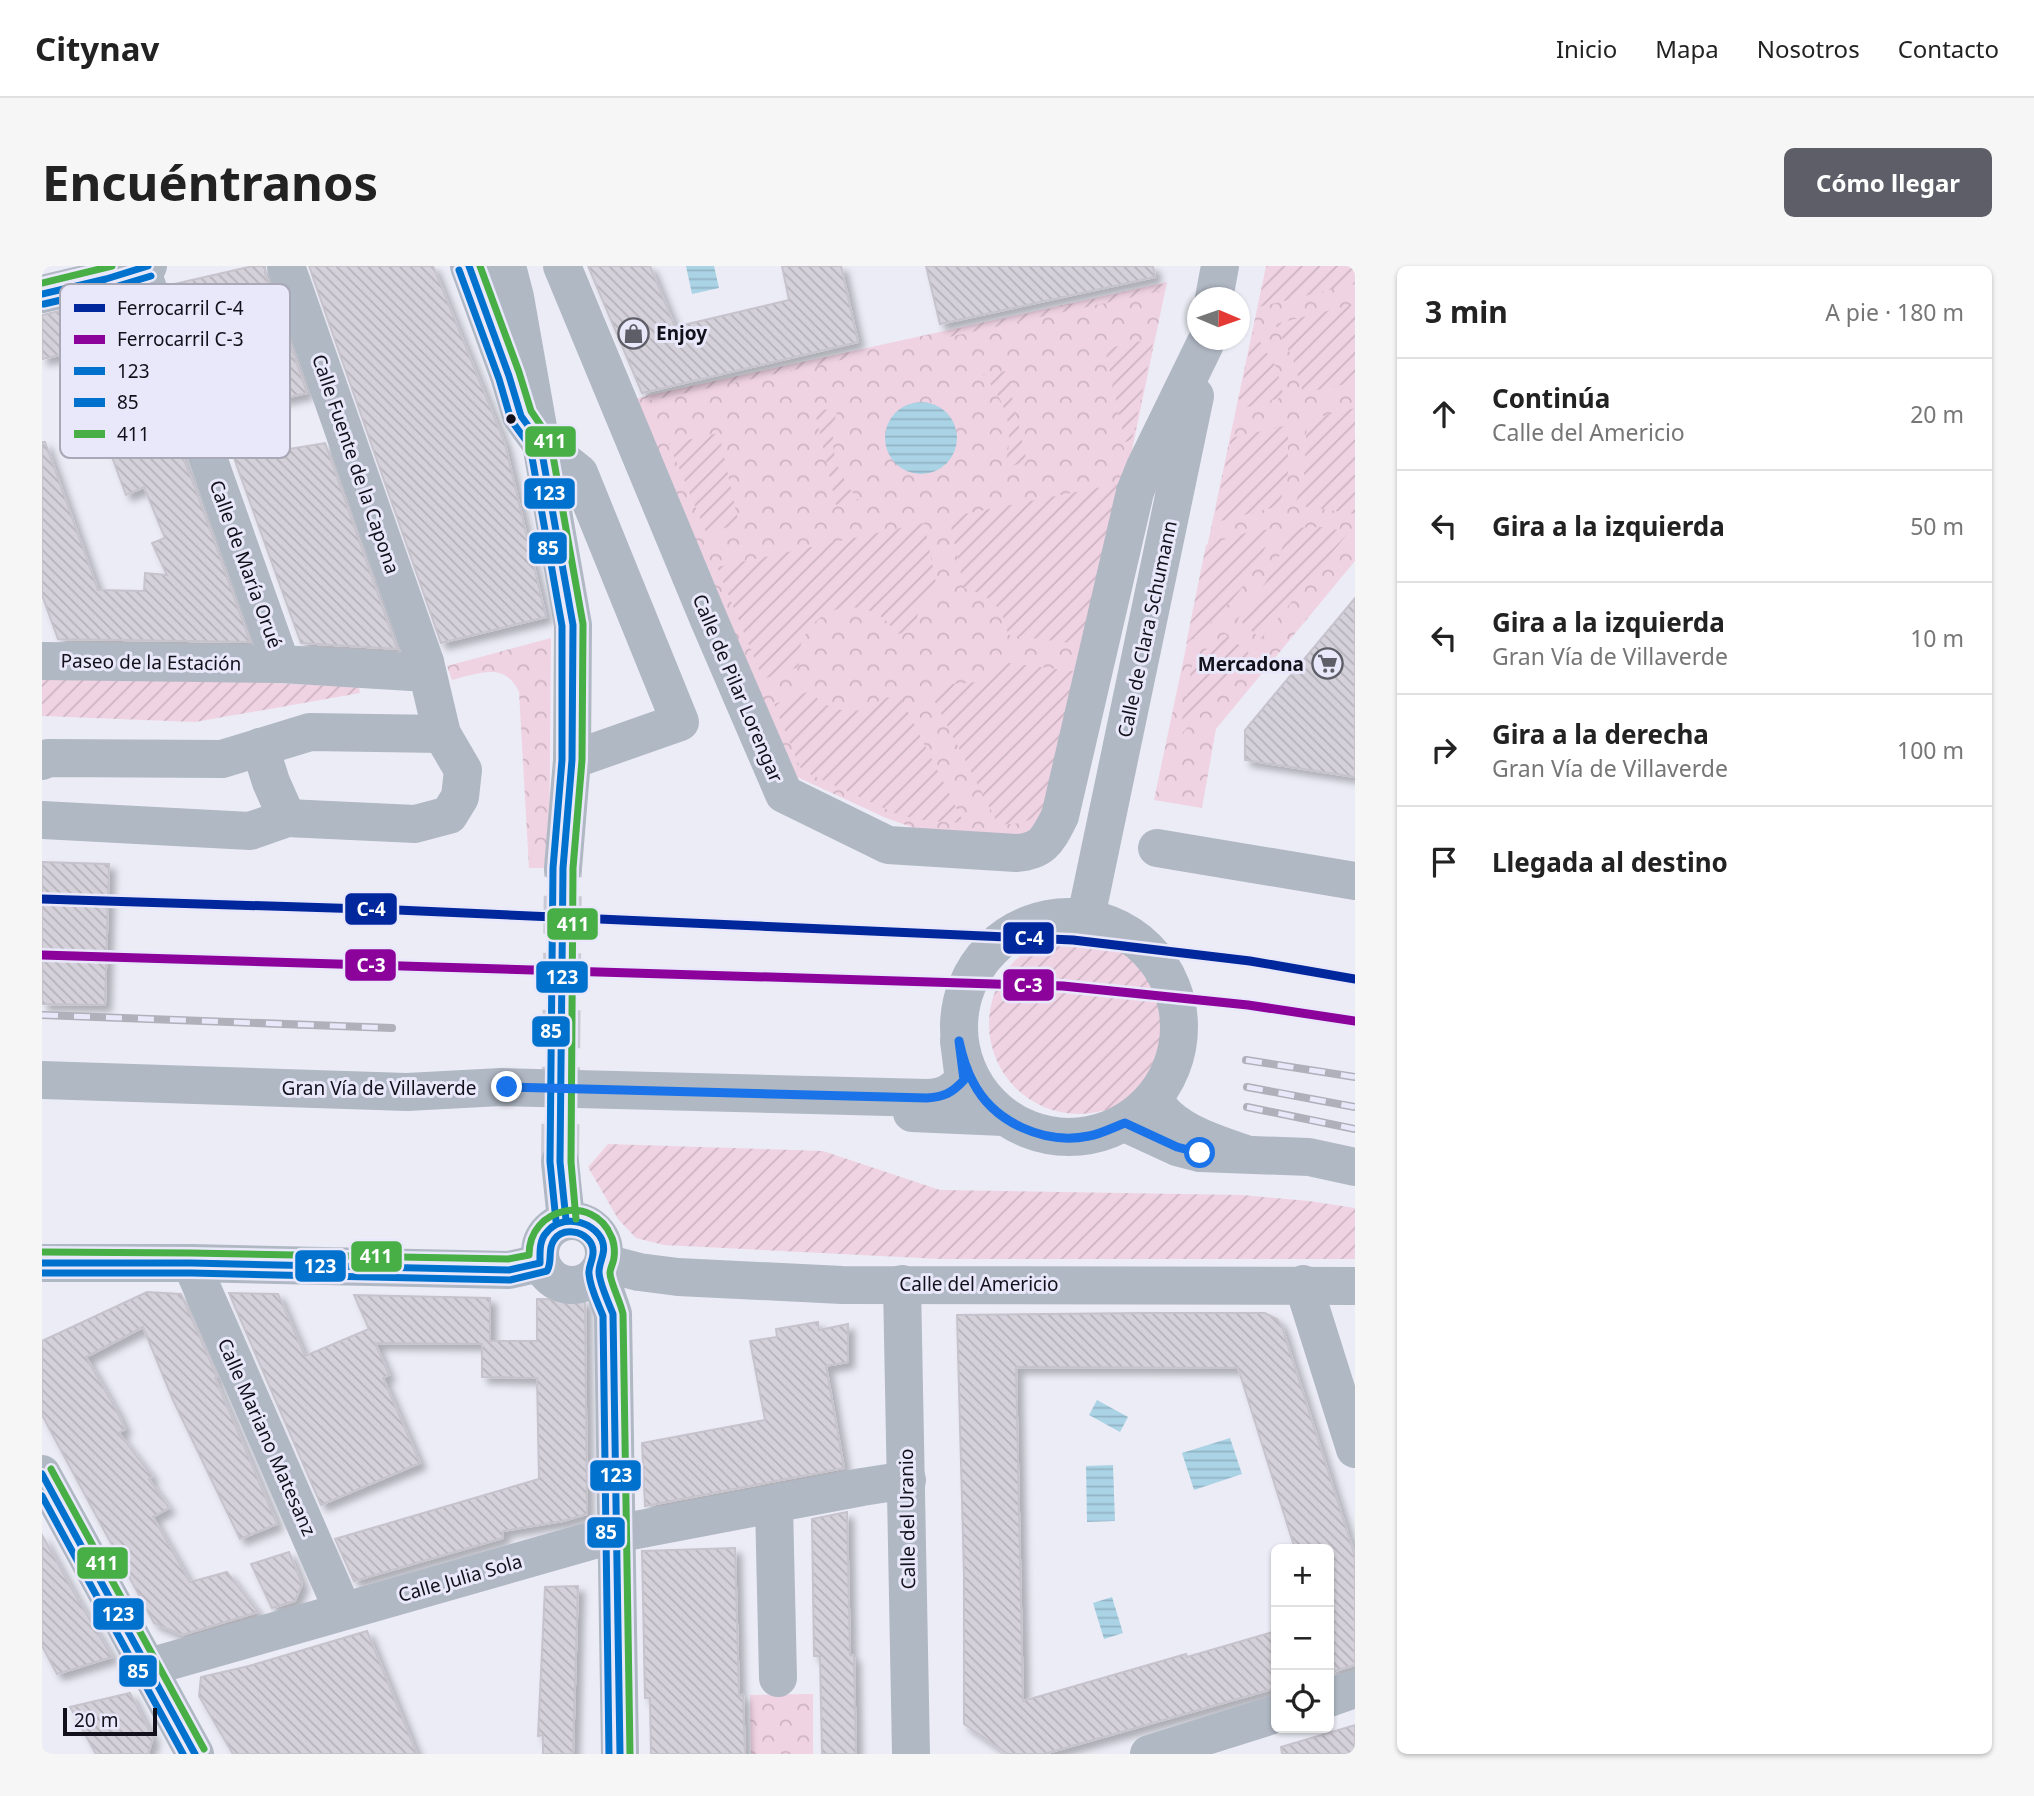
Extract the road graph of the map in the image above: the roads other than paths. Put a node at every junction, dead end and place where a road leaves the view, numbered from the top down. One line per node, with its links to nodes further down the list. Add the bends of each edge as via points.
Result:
1 (286, 266): 17 (street, Calle Fuente de la Capona)
2 (470, 266): 14 (street, via 522,416)
3 (507, 266): 14 (street)
4 (562, 266): 12 (street, Calle de Pilar Lorengar, via 784,794 888,845 1016,853 1033,852 1049,837 1060,816 1135,492)
5 (1220, 266): 9 (street)
6 (143, 267): 7 (street); 8 (street, Calle de María Orué)
7 (85, 284)
8 (149, 284)
9 (1216, 287)
10 (60, 290): 11 (street)
11 (42, 294)
12 (1201, 350)
13 (1203, 350): 28 (street, Calle de Clara Schumann)
14 (541, 442): 21 (street, via 573,625); 21 (street, via 579,473 680,722)
15 (209, 458): 18 (street, Calle de María Orué)
16 (43, 658): 18 (street, Paseo de la Estación)
17 (425, 662): 18 (street, Paseo de la Estación, via 411,672); 19 (street, Calle Fuente de la Capona)
18 (281, 664)
19 (442, 734): 20 (street, via 310,732); 23 (street, Calle Fuente de la Capona, via 463,770 460,797 449,815 415,824)
20 (260, 747): 22 (street, via 222,759); 23 (street)
21 (572, 760): 26 (street)
22 (42, 761)
23 (287, 818): 24 (street, via 250,831)
24 (42, 820)
25 (1157, 848): 27 (street)
26 (563, 868)
27 (1355, 881)
28 (1086, 917): 29 (street, bridge, via 1052,917 1020,927 992,947 972,974 960,1007); 32 (street, bridge, via 1132,935 1151,952 1175,995 1180,1019 1172,1068)
29 (959, 1041): 30 (street, Gran Vía de Villaverde, bridge, via 964,1080 943,1097 927,1098 501,1087 407,1092); 33 (street, bridge, via 974,1084)
30 (42, 1080)
31 (42, 1098): 33 (street, Gran Vía de Villaverde, bridge, via 402,1108 507,1102)
32 (1139, 1111): 33 (street, bridge, via 1091,1136 1069,1138 1024,1129); 35 (street, bridge, via 1177,1147 1205,1153 1309,1157)
33 (1004, 1117)
34 (561, 1162): 36 (street)
35 (1355, 1167)
36 (566, 1220): 39 (street, via 549,1228 540,1244); 40 (street, via 588,1224 603,1241)
37 (42, 1263): 38 (street)
38 (191, 1263): 39 (street, via 509,1270); 49 (street, Calle Mariano Matesanz)
39 (540, 1263): 40 (street, via 550,1278 566,1286 584,1284)
40 (601, 1268): 41 (street, Calle del Americio, via 678,1277); 48 (street, via 613,1314)
41 (902, 1284): 42 (street, Calle del Americio); 46 (street, Calle del Uranio)
42 (1303, 1284): 43 (street, Calle del Americio); 44 (street)
43 (1355, 1286)
44 (1355, 1449)
45 (42, 1474): 50 (street)
46 (907, 1480): 47 (street, Calle Julia Sola); 57 (street, Calle del Uranio)
47 (774, 1505): 48 (street, Calle Julia Sola); 51 (street)
48 (615, 1534): 49 (street, Calle Julia Sola); 56 (street)
49 (343, 1611): 50 (street, Calle Julia Sola)
50 (149, 1667): 55 (street)
51 (778, 1678)
52 (1355, 1689): 53 (street)
53 (1334, 1696)
54 (1271, 1716): 58 (street)
55 (195, 1754)
56 (620, 1754)
57 (911, 1754)
58 (1149, 1754)

